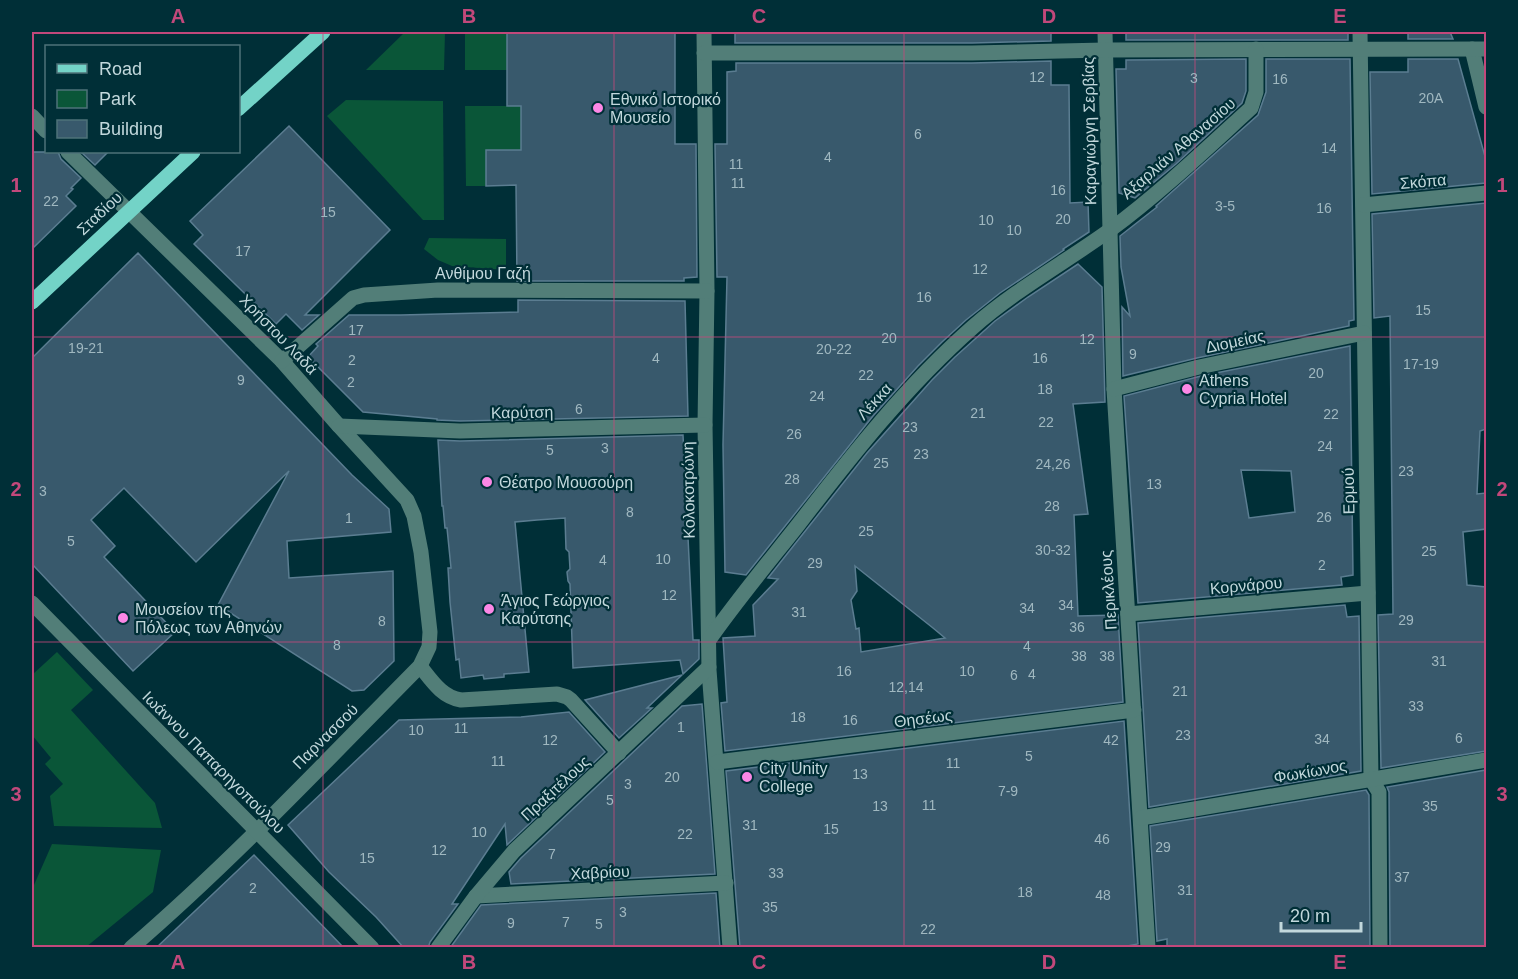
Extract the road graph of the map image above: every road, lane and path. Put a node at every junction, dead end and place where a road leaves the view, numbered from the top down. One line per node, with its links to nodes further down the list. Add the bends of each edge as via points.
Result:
1 (323, 32): 10 (main road)
2 (704, 32): 9 (street, Κολοκοτρώνη)
3 (1105, 32): 8 (street, Καραγιώργη Σερβίας)
4 (1360, 32): 6 (street, Ερμού)
5 (1256, 49): 6 (street); 8 (street); 19 (street, Αξαρλιάν Αθανασίου, via 1256,92 1251,108 1171,182)
6 (1360, 49): 7 (street); 17 (street, Ερμού)
7 (1479, 49): 11 (street)
8 (1105, 50): 9 (street); 19 (street, Καραγιώργη Σερβίας)
9 (704, 53): 20 (street, Κολοκοτρώνη)
10 (240, 107)
11 (1486, 107)
12 (32, 116): 13 (street)
13 (45, 130)
14 (69, 153): 18 (street, Χρήστου Λαδά)
15 (192, 153): 18 (main road, Σταδίου)
16 (1486, 193): 17 (street, Σκόπα)
17 (1363, 205): 22 (street, Ερμού)
18 (129, 210): 21 (main road, Σταδίου); 23 (street, Χρήστου Λαδά)
19 (1109, 230): 24 (street, Περικλέους); 30 (street, Λέκκα, via 973,327 896,403)
20 (707, 291): 23 (street, Ανθίμου Γαζή, via 438,290 364,296 353,298); 25 (street, Κολοκοτρώνη)
21 (32, 302)
22 (1364, 333): 24 (street, Διομείας); 27 (street, Ερμού)
23 (282, 361): 26 (street, Χρήστου Λαδά)
24 (1114, 389): 29 (street, Περικλέους)
25 (705, 425): 26 (street, Καρύτση, via 470,431); 30 (street, Κολοκοτρώνη)
26 (339, 426): 31 (street, Χρήστου Λαδά, via 412,510 430,640)
27 (1368, 593): 29 (street, Κορνάρου); 37 (street, Ερμού)
28 (32, 603): 39 (street, Ιωάννου Παπαρηγοπούλου)
29 (1128, 614): 33 (street, Περικλέους)
30 (709, 640): 32 (street, Κολοκοτρώνη)
31 (420, 666): 34 (street, via 436,687 454,699 556,694 567,697); 39 (street, Παρνασσού)
32 (709, 667): 34 (street, Πραξιτέλους); 36 (street, Κολοκοτρώνη)
33 (1134, 710): 36 (street, Θησέως); 38 (street, Περικλέους)
34 (618, 753): 41 (street, Πραξιτέλους, via 514,851)
35 (1486, 760): 37 (street, Φωκίωνος)
36 (717, 762): 40 (street, Κολοκοτρώνη)
37 (1371, 779): 38 (street, Φωκίωνος); 47 (street, Ερμού, via 1379,792)
38 (1140, 818): 46 (street, Περικλέους)
39 (257, 831): 42 (street, Παρνασσού); 43 (street, Ιωάννου Παπαρηγοπούλου)
40 (726, 883): 41 (street, Χαβρίου); 45 (street, Κολοκοτρώνη)
41 (476, 896): 44 (street, Πραξιτέλους)
42 (131, 948)
43 (372, 948)
44 (438, 948)
45 (730, 948)
46 (1148, 948)
47 (1380, 948)

